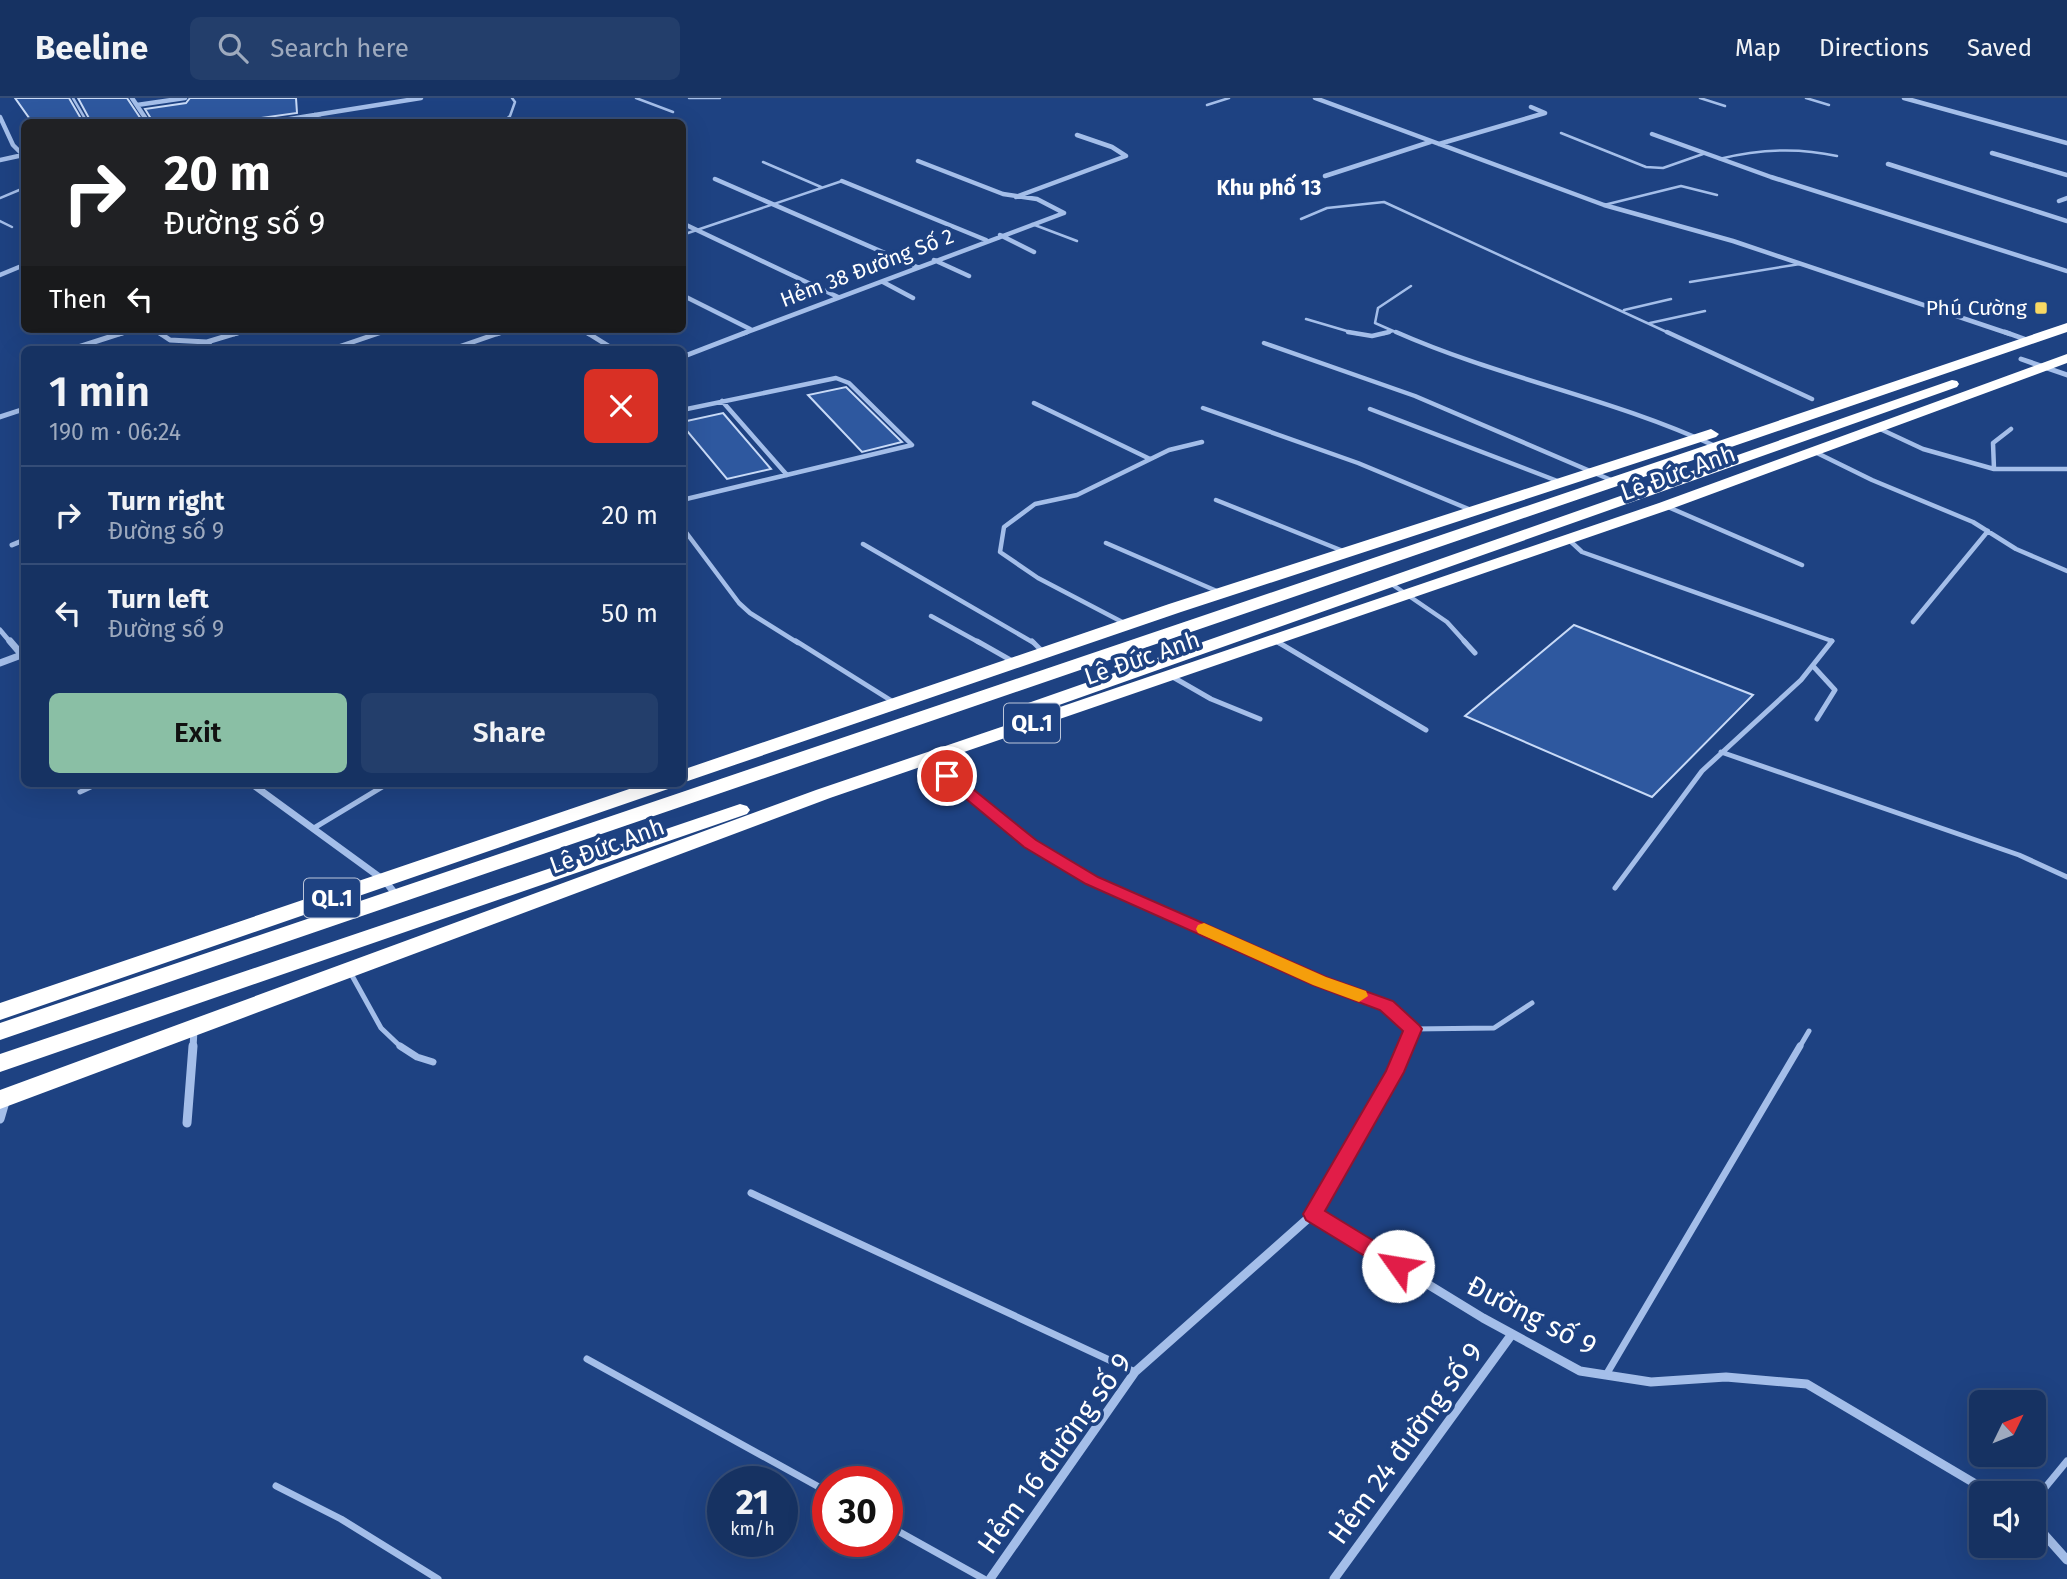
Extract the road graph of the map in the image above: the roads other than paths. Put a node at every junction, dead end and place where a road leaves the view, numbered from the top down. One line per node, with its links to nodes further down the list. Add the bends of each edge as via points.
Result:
1 (72, 98): 22 (lane)
2 (132, 98): 15 (street)
3 (185, 98): 15 (street)
4 (421, 98): 20 (street)
5 (512, 98): 26 (lane, via 515,102)
6 (636, 98): 19 (lane)
7 (689, 98): 8 (lane)
8 (720, 98)
9 (1229, 98): 16 (lane)
10 (1315, 98): 30 (street)
11 (1700, 98): 17 (lane)
12 (1806, 98): 14 (lane)
13 (1904, 98): 31 (street)
14 (1829, 105)
15 (137, 106): 23 (street)
16 (1207, 106)
17 (1725, 106)
18 (1531, 107): 32 (street, via 1545,113)
19 (673, 112)
20 (315, 115): 24 (street); 25 (street)
21 (0, 117): 33 (street)
22 (86, 119)
23 (146, 119)
24 (290, 119)
25 (320, 119)
26 (506, 119)
27 (1562, 133): 35 (lane, via 1646,167 1663,168)
28 (1652, 134): 35 (street)
29 (1077, 135): 50 (street, via 1126,156)
30 (1430, 142): 32 (street); 44 (street)
31 (2067, 143)
32 (1439, 144): 55 (street)
33 (21, 152)
34 (1992, 153): 43 (street)
35 (1703, 154): 38 (street)
36 (21, 156): 39 (street)
37 (1837, 156): 38 (lane, via 1795,149 1751,150)
38 (1718, 159): 72 (street)
39 (0, 160)
40 (918, 161): 50 (street)
41 (763, 162): 47 (lane)
42 (1888, 164): 58 (street)
43 (2067, 175)
44 (1325, 176)
45 (715, 179): 54 (street)
46 (842, 181): 47 (lane); 65 (street)
47 (823, 187): 54 (lane)
48 (21, 188): 51 (lane)
49 (1717, 195): 55 (lane, via 1681,186)
50 (1016, 197): 59 (street, Hẻm 38 Đường Số 2, via 1037,199 1064,213)
51 (0, 198)
52 (2067, 198): 53 (street)
53 (2060, 201)
54 (770, 205): 62 (lane); 71 (street)
55 (1604, 205): 69 (street)
56 (1301, 219): 82 (lane, via 1327,208 1384,201)
57 (0, 221): 61 (lane)
58 (2067, 221)
59 (1032, 224): 64 (street, Hẻm 38 Đường Số 2); 66 (lane)
60 (686, 225): 62 (street)
61 (12, 227)
62 (698, 230): 63 (lane); 79 (street)
63 (686, 234)
64 (1000, 235): 65 (street, Hẻm 38 Đường Số 2); 67 (street)
65 (987, 240): 68 (street, Hẻm 38 Đường Số 2)
66 (1077, 241)
67 (1034, 252)
68 (934, 260): 71 (street, Hẻm 38 Đường Số 2); 74 (street)
69 (1800, 264): 76 (lane); 96 (street)
70 (21, 266): 73 (street)
71 (917, 267): 75 (street, Hẻm 38 Đường Số 2)
72 (2067, 271)
73 (0, 275)
74 (969, 276)
75 (883, 282): 79 (street, Hẻm 38 Đường Số 2); 80 (street)
76 (1690, 282)
77 (1411, 286): 89 (lane, via 1378,308 1376,323)
78 (686, 297): 88 (street)
79 (838, 297): 88 (street, Hẻm 38 Đường Số 2)
80 (913, 298)
81 (1671, 299): 82 (lane)
82 (1622, 310): 86 (lane)
83 (1705, 311): 86 (lane)
84 (2067, 312): 96 (highway, Lê Đức Anh / QL.1)
85 (1306, 319): 89 (lane, via 1357,334)
86 (1649, 323): 110 (lane)
87 (2067, 327): 105 (highway, Lê Đức Anh / QL.1)
88 (750, 329): 106 (street, Hẻm 38 Đường Số 2)
89 (1393, 331): 120 (lane)
90 (123, 333): 100 (street)
91 (159, 333): 97 (street, via 170,340)
92 (238, 333): 97 (street)
93 (381, 333): 102 (lane)
94 (500, 333): 103 (street)
95 (587, 333): 104 (street)
96 (2006, 333): 105 (street); 110 (highway, Lê Đức Anh / QL.1)
97 (207, 342): 101 (street)
98 (1264, 342): 127 (lane, via 1415,396)
99 (2067, 344): 105 (highway, Lê Đức Anh / QL.1)
100 (82, 346)
101 (210, 346)
102 (341, 346)
103 (462, 346)
104 (608, 346)
105 (2024, 350): 108 (street); 122 (highway, Lê Đức Anh / QL.1); 145 (highway, Lê Đức Anh / QL.1)
106 (686, 355)
107 (2067, 358): 108 (highway, Lê Đức Anh / QL.1)
108 (2041, 366): 109 (street); 118 (highway, Lê Đức Anh / QL.1)
109 (2067, 375)
110 (1812, 399): 120 (highway, Lê Đức Anh / QL.1)
111 (722, 401): 114 (lane); 128 (lane); 128 (lane, via 842,379 912,445)
112 (1034, 403): 124 (lane)
113 (1202, 408): 134 (lane, via 1358,463)
114 (686, 409)
115 (1370, 409): 130 (lane)
116 (21, 410): 117 (street)
117 (0, 417)
118 (1877, 427): 123 (highway, Lê Đức Anh / QL.1); 125 (lane, via 1923,449)
119 (2011, 429): 125 (lane, via 1993,443)
120 (1698, 438): 122 (lane); 127 (highway, Lê Đức Anh / QL.1)
121 (1202, 442): 124 (lane)
122 (1716, 447): 129 (highway, Lê Đức Anh / QL.1)
123 (1812, 451): 133 (highway, Lê Đức Anh / QL.1); 135 (lane)
124 (1150, 459): 150 (lane, via 1077,495 1035,504 1004,527 1000,552 1038,578)
125 (1994, 469): 126 (lane)
126 (2067, 469)
127 (1591, 472): 129 (lane); 130 (highway, Lê Đức Anh / QL.1)
128 (787, 475): 131 (lane)
129 (1614, 481): 176 (highway, Lê Đức Anh / QL.1)
130 (1560, 482): 134 (highway, Lê Đức Anh / QL.1)
131 (686, 499)
132 (1216, 500): 142 (lane)
133 (1665, 506): 137 (highway, Lê Đức Anh / QL.1); 143 (lane)
134 (1473, 511): 142 (highway, Lê Đức Anh / QL.1)
135 (1988, 531): 144 (lane); 149 (lane)
136 (686, 532): 161 (lane, via 750,614)
137 (1569, 540): 147 (highway, Lê Đức Anh / QL.1); 159 (lane, via 1582,552 1832,641)
138 (21, 542): 141 (street)
139 (1106, 542): 146 (lane)
140 (863, 544): 154 (lane, via 1030,639)
141 (12, 545)
142 (1346, 553): 146 (highway, Lê Đức Anh / QL.1)
143 (1802, 565)
144 (2067, 571)
145 (1390, 583): 147 (lane); 185 (highway, Lê Đức Anh / QL.1)
146 (1222, 593): 150 (highway, Lê Đức Anh / QL.1)
147 (1408, 594): 152 (highway, Lê Đức Anh / QL.1); 155 (lane, via 1447,622)
148 (931, 616): 158 (lane)
149 (1913, 622)
150 (1127, 625): 154 (highway, Lê Đức Anh / QL.1)
151 (0, 630): 153 (street)
152 (1274, 640): 160 (highway, Lê Đức Anh / QL.1); 164 (lane)
153 (21, 652)
154 (1044, 653): 158 (highway, Lê Đức Anh / QL.1)
155 (1475, 653)
156 (21, 655): 157 (street)
157 (0, 663)
158 (1016, 663): 161 (highway, Lê Đức Anh / QL.1)
159 (1813, 666): 163 (lane, via 1835,690); 165 (lane)
160 (1171, 676): 162 (lane); 166 (highway, Lê Đức Anh / QL.1)
161 (897, 704): 167 (highway, Lê Đức Anh / QL.1)
162 (1260, 719)
163 (1817, 719)
164 (1426, 730)
165 (1721, 752): 174 (lane, via 2019,855); 175 (lane, via 1682,795)
166 (927, 759): 177 (highway, Lê Đức Anh / QL.1); 181 (street, via 1030,844 1092,881 1387,1006)
167 (686, 777)
168 (91, 787): 172 (lane)
169 (256, 787): 173 (street)
170 (382, 787): 173 (lane)
171 (656, 787): 176 (highway, Lê Đức Anh / QL.1)
172 (80, 792)
173 (314, 828): 176 (street)
174 (2067, 877)
175 (1615, 888)
176 (391, 889): 179 (highway, Lê Đức Anh / QL.1); 183 (highway, Lê Đức Anh / QL.1)
177 (348, 969): 180 (highway, Lê Đức Anh / QL.1); 184 (lane, via 391,1041 414,1057)
178 (1532, 1003): 181 (lane, via 1494,1028)
179 (0, 1012)
180 (194, 1027): 186 (highway, Lê Đức Anh / QL.1); 188 (street)
181 (1413, 1029): 190 (street, via 1395,1072)
182 (1809, 1031): 194 (lane)
183 (0, 1032)
184 (433, 1062)
185 (0, 1063)
186 (3, 1099): 187 (street)
187 (0, 1119)
188 (187, 1123)
189 (751, 1193): 193 (lane)
190 (1313, 1214): 191 (street, Đường số 9); 193 (street, Hẻm 16 đường số 9)
191 (1512, 1334): 194 (street, Đường số 9, via 1580,1371); 206 (street, Hẻm 24 đường số 9)
192 (587, 1359): 197 (lane)
193 (1135, 1372): 205 (street, Hẻm 16 đường số 9)
194 (1606, 1375): 196 (street, Đường số 9, via 1651,1382 1726,1377 1807,1384)
195 (2067, 1461): 199 (lane)
196 (1971, 1481)
197 (812, 1483)
198 (276, 1486): 203 (lane, via 341,1519)
199 (2046, 1486)
200 (903, 1534): 204 (lane)
201 (2046, 1536): 202 (street)
202 (2067, 1560)
203 (438, 1579)
204 (984, 1579)
205 (990, 1579)
206 (1334, 1579)

